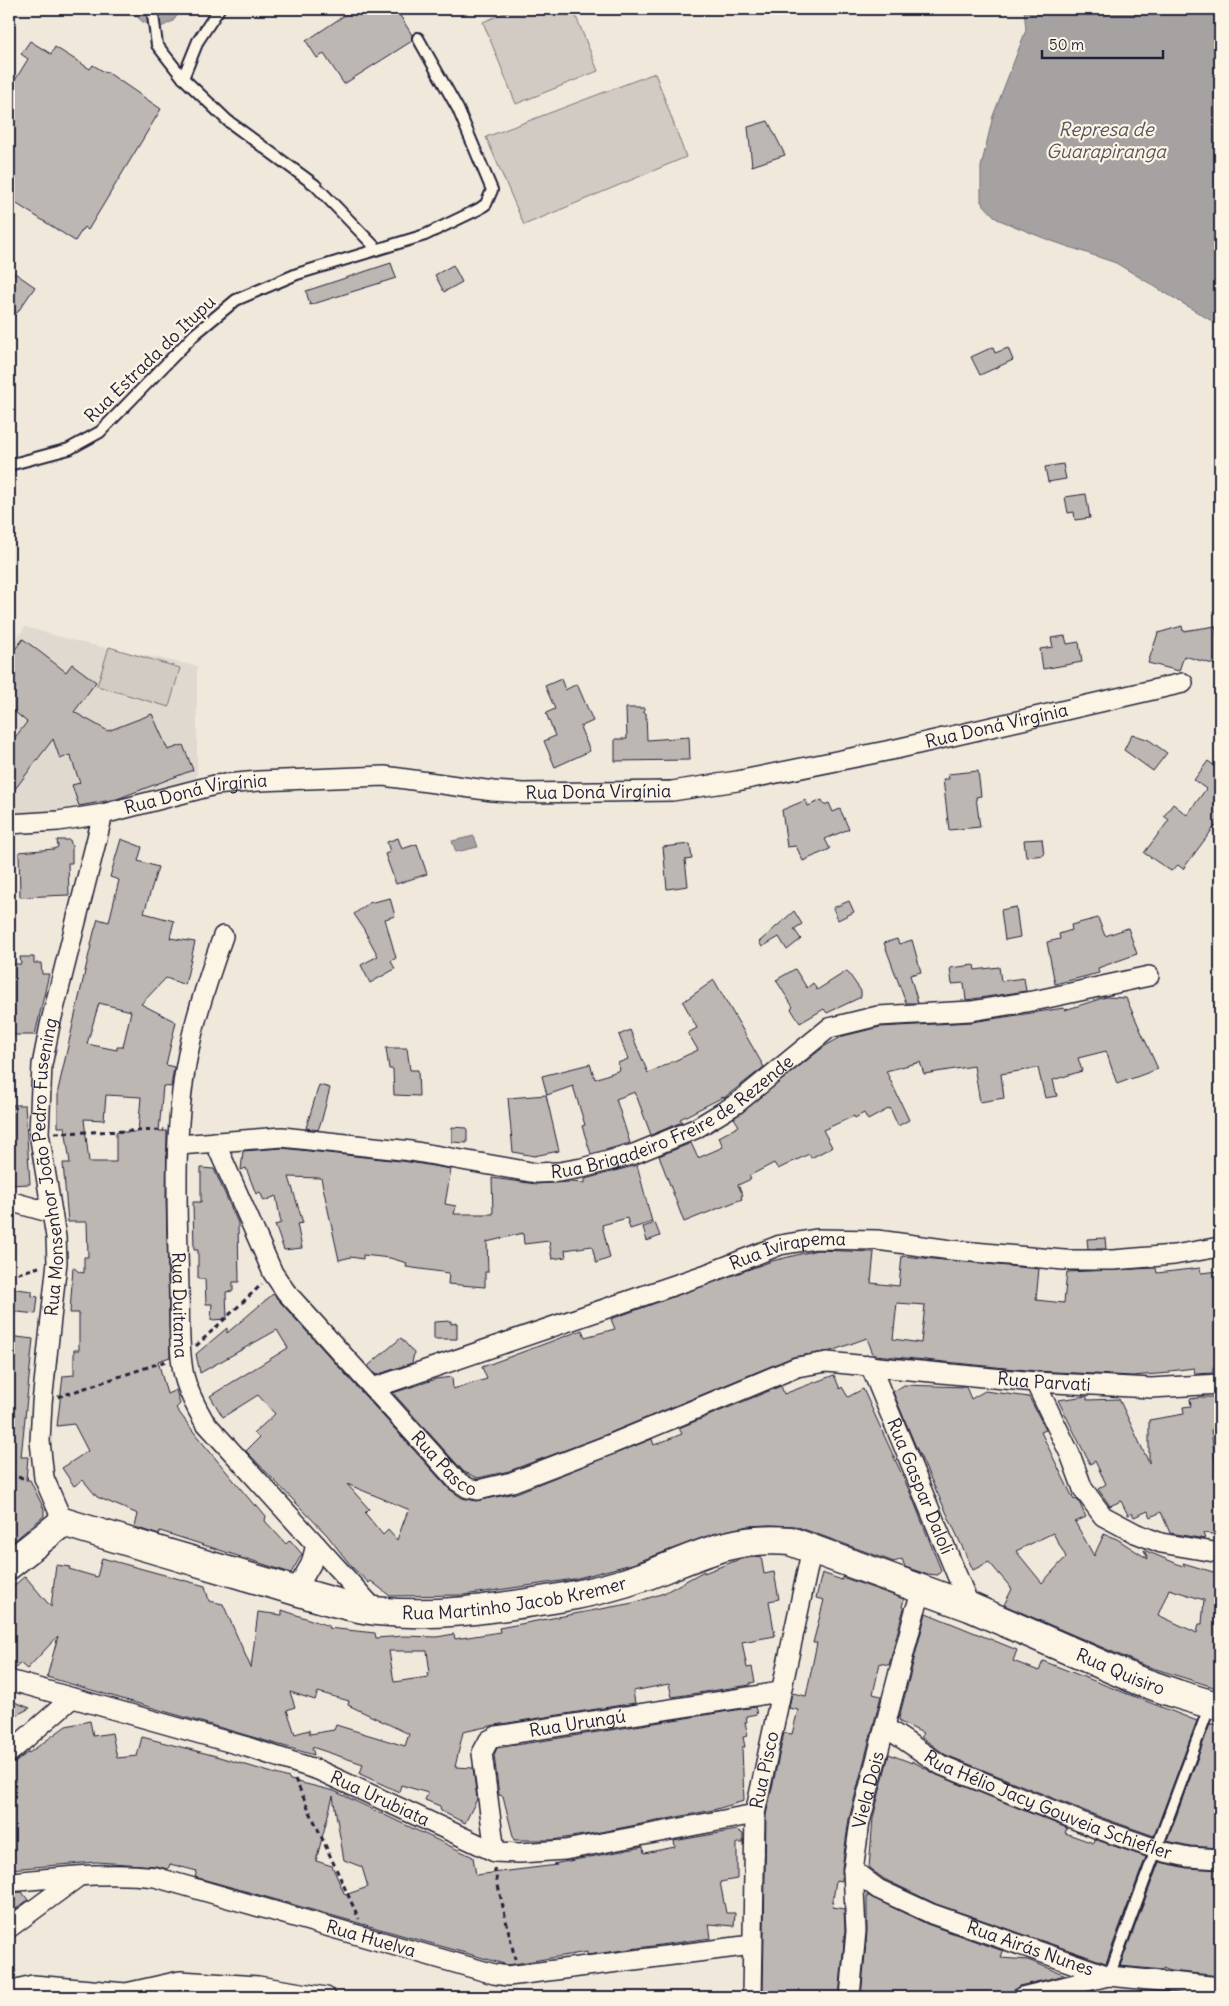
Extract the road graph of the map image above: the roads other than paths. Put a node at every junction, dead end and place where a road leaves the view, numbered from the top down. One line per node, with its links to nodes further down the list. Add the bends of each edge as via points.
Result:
1 (157, 9): 4 (lane, via 153,15 157,45)
2 (219, 9): 4 (lane, via 198,41)
3 (418, 38): 5 (lane, Rua Estrada do Itupu, via 458,109 492,190 486,204 479,209 425,235)
4 (183, 78): 5 (lane, via 228,121 314,185)
5 (377, 249): 6 (lane, Rua Estrada do Itupu, via 297,274 236,300 195,334 100,432 69,450)
6 (9, 465)
7 (1183, 683): 8 (street, Rua Doná Virgínia, via 896,748 672,791 523,793 384,776 259,781 215,785)
8 (103, 814): 9 (street, Rua Doná Virgínia); 15 (street, Rua Monsenhor João Pedro Fusening, via 42,1065 39,1133)
9 (9, 824)
10 (223, 936): 12 (street, Rua Duitama, via 190,1042 181,1097)
11 (1149, 976): 13 (street, Rua Brigadeiro Freire de Rezende, via 1038,1000 962,1012 878,1016 829,1028 736,1104 694,1129 634,1154 566,1171 536,1173 509,1170 411,1151 291,1138)
12 (179, 1137): 13 (street, Rua Brigadeiro Freire de Rezende); 22 (street, Rua Duitama, via 178,1235 184,1377 204,1421)
13 (215, 1142): 20 (street, Rua Pasco, via 250,1224 282,1286 309,1321)
14 (9, 1201): 15 (street)
15 (52, 1213): 21 (street, Rua Monsenhor João Pedro Fusening, via 58,1262 40,1441 44,1478)
16 (1220, 1247): 20 (street, Rua Ivirapema, via 1174,1255 1064,1260 877,1240 816,1239 780,1245 704,1275)
17 (870, 1365): 18 (street, Rua Parvati); 20 (street, Rua Pasco, via 827,1362 797,1367 609,1445 512,1482 478,1490 457,1481); 28 (street, Rua Gaspar Daloli)
18 (1035, 1382): 19 (street, Rua Parvati, via 1151,1388); 24 (street, via 1083,1489 1103,1516 1161,1543)
19 (1220, 1384)
20 (373, 1388)
21 (63, 1522): 25 (street); 27 (street, Rua Martinho Jacob Kremer)
22 (316, 1545): 27 (street, via 312,1564); 29 (street, Rua Duitama)
23 (812, 1548): 26 (street, Rua Martinho Jacob Kremer); 29 (street, Rua Martinho Jacob Kremer, via 790,1541 742,1541 621,1583 555,1599 462,1612 423,1614); 32 (street, Rua Pisco)
24 (1220, 1554)
25 (9, 1565)
26 (923, 1589): 28 (street, Rua Martinho Jacob Kremer); 35 (street, Viela Dois)
27 (296, 1590): 29 (street, Rua Martinho Jacob Kremer)
28 (970, 1607): 30 (street, Rua Martinho Jacob Kremer)
29 (375, 1610)
30 (1022, 1630): 34 (street, Rua Quisiro, via 1137,1680)
31 (9, 1680): 33 (street, Rua Urubiata)
32 (780, 1692): 37 (street, Rua Pisco); 39 (street, Rua Urungú, via 489,1740 482,1753)
33 (72, 1698): 36 (street); 39 (street, Rua Urubiata, via 285,1758 376,1795)
34 (1215, 1704): 38 (lane)
35 (885, 1727): 38 (street, Rua Hélio Jacy Gouveia Schiefler, via 941,1765); 41 (street, Viela Dois, via 860,1822)
36 (9, 1753)
37 (755, 1814): 39 (street, Rua Urubiata, via 566,1850); 45 (street, Rua Pisco)
38 (1155, 1849): 40 (street, Rua Hélio Jacy Gouveia Schiefler, via 1188,1857); 46 (lane)
39 (496, 1852)
40 (1220, 1858)
41 (853, 1870): 46 (street, Rua Airás Nunes, via 878,1888 932,1914); 51 (street, Viela Dois, via 856,1931)
42 (80, 1876): 43 (street, Rua Huelva); 44 (street); 45 (street, Rua Huelva, via 135,1874 156,1877 494,1974 519,1975)
43 (9, 1882)
44 (9, 1928)
45 (752, 1945): 50 (street, Rua Pisco)
46 (1109, 1976): 47 (street, Rua Airás Nunes); 52 (street)
47 (1220, 1987)
48 (9, 1991): 49 (street, via 33,1985 126,1992 180,1981 258,1986)
49 (324, 1996)
50 (754, 1997)
51 (850, 1997)
52 (1022, 1997)

